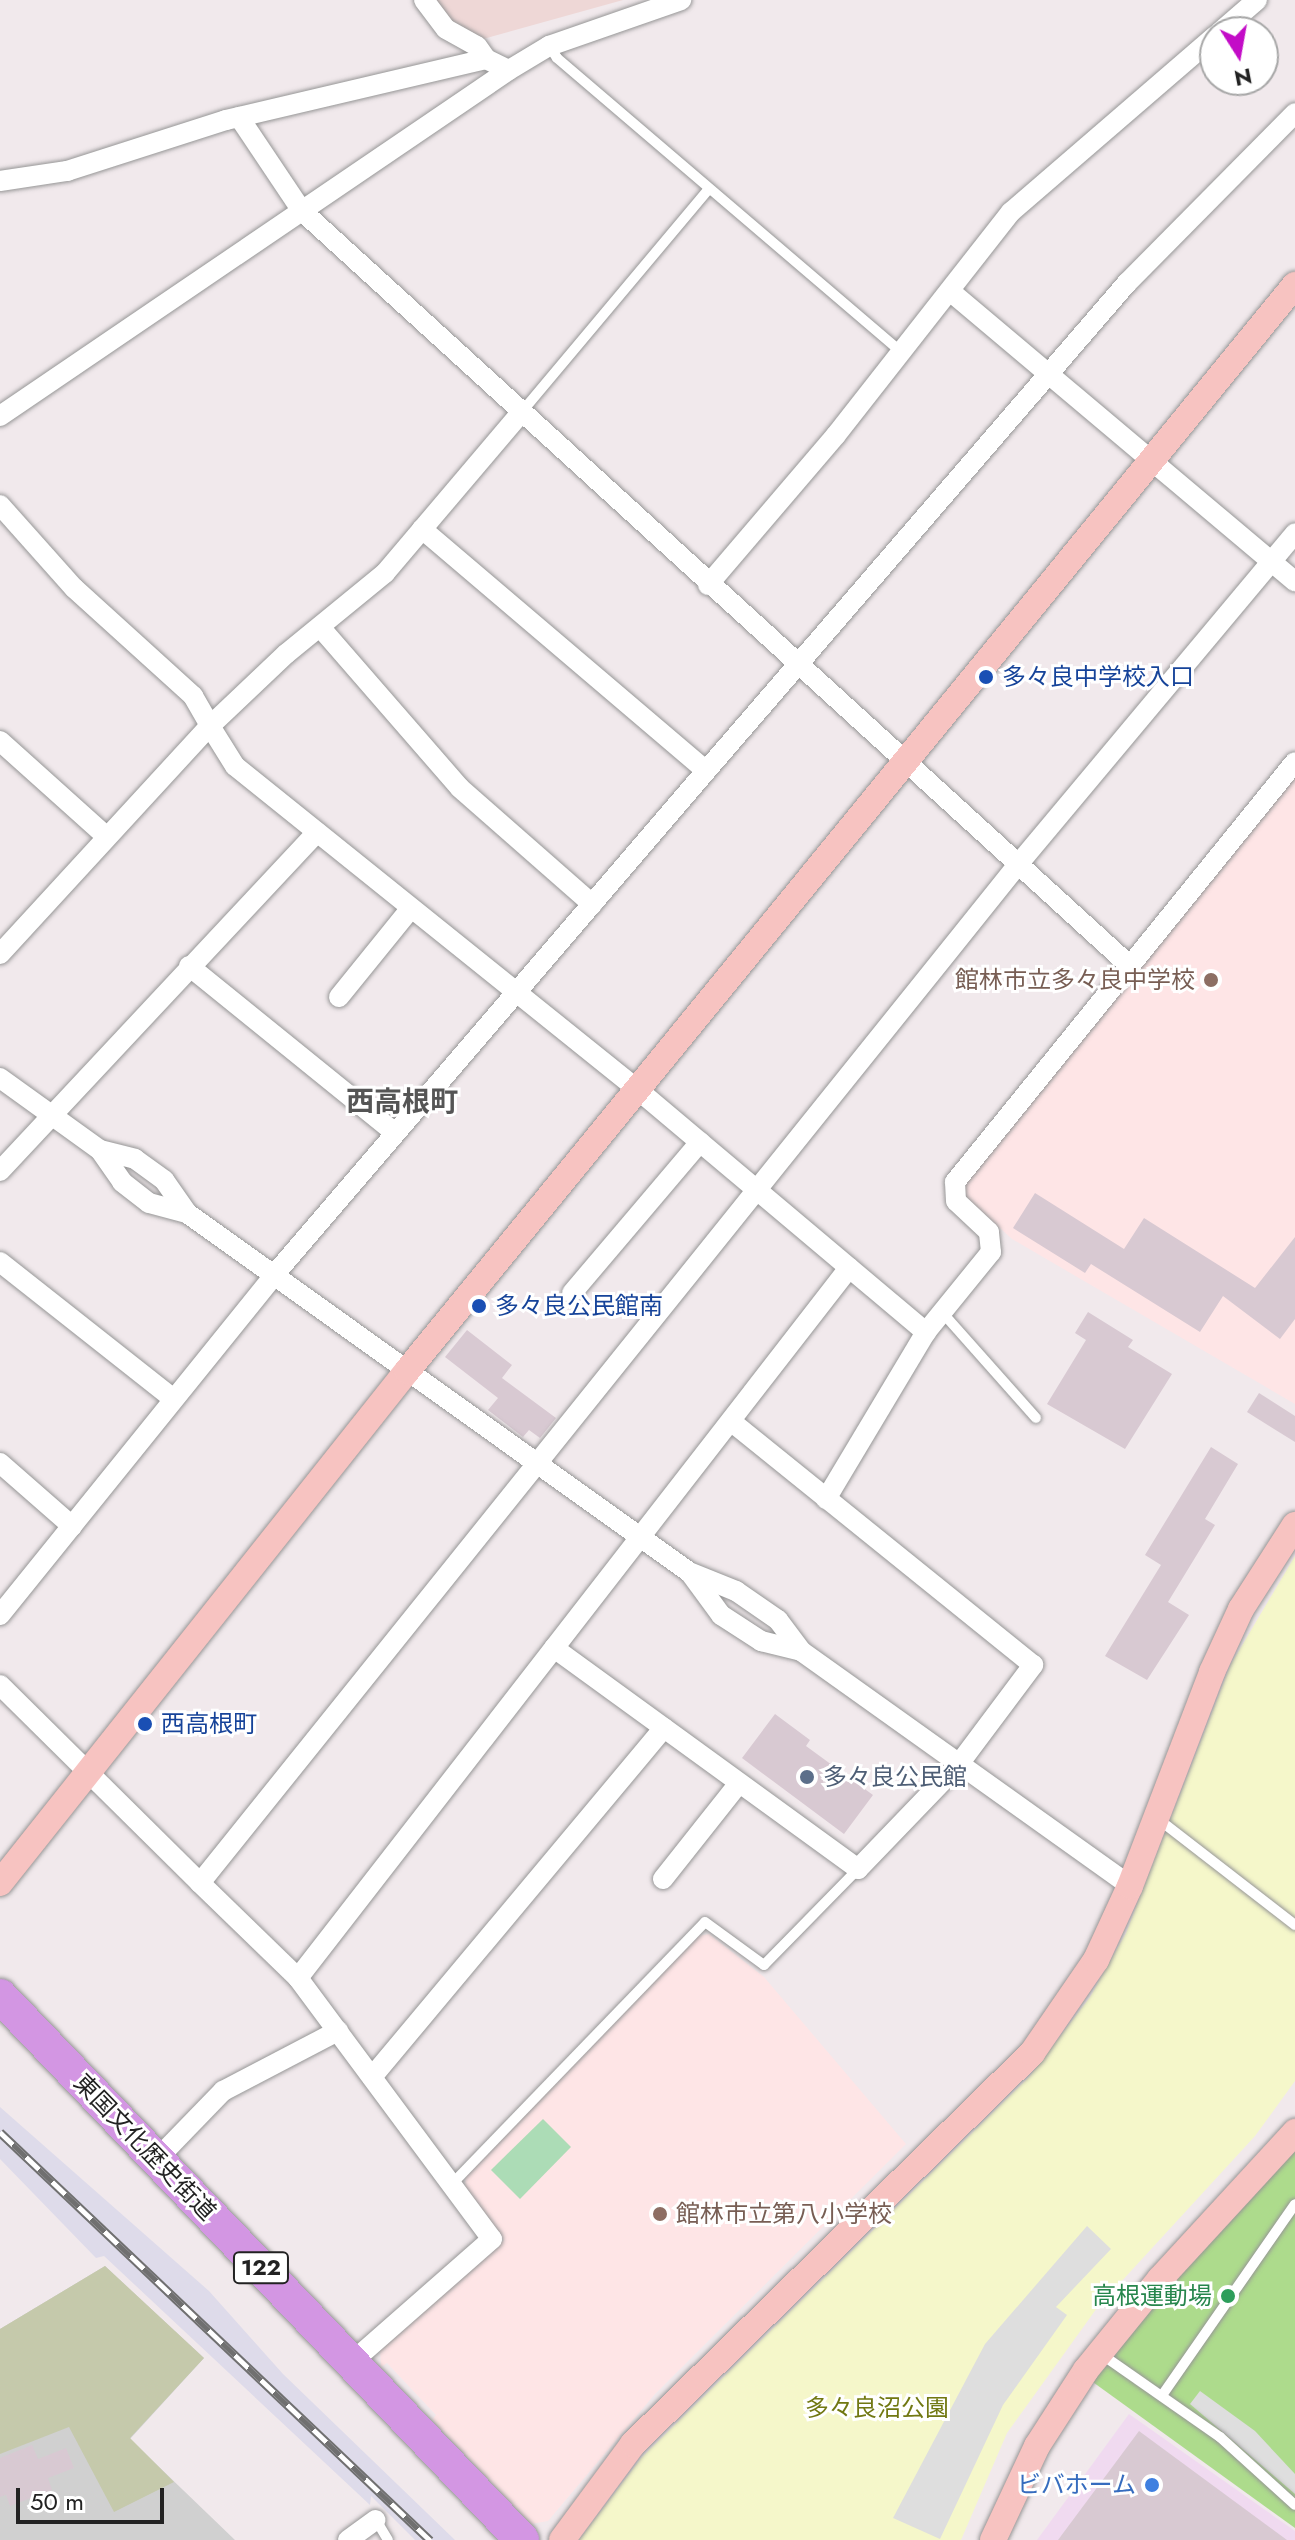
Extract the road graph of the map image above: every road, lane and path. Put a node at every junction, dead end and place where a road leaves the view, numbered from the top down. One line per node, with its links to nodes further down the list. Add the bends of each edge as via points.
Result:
1 (424, 0): 7 (street, via 446,29 477,46)
2 (681, 0): 5 (street)
3 (1257, 0): 4 (street)
4 (1238, 16)
5 (549, 46): 8 (street); 12 (lane)
6 (1199, 50): 15 (street, via 1011,212)
7 (486, 59): 8 (street); 10 (street)
8 (509, 70): 13 (street)
9 (1295, 113): 17 (street, via 1127,283)
10 (239, 117): 11 (street, via 67,171); 13 (street)
11 (0, 181)
12 (709, 189): 16 (lane); 18 (lane)
13 (302, 211): 18 (street); 19 (street)
14 (1295, 285): 20 (street)
15 (950, 291): 16 (street); 17 (street)
16 (899, 350): 26 (street, via 836,435)
17 (1049, 375): 20 (street); 28 (street)
18 (520, 414): 22 (street); 26 (street)
19 (0, 416)
20 (1148, 461): 24 (street); 31 (street)
21 (0, 505): 29 (street, via 74,588 193,696)
22 (422, 529): 27 (street, via 385,573); 33 (street)
23 (1295, 533): 24 (street)
24 (1271, 561): 25 (street); 36 (street)
25 (1295, 582)
26 (708, 585): 28 (street)
27 (320, 627): 29 (street); 37 (street, via 460,788)
28 (798, 667): 31 (street); 33 (street)
29 (210, 726): 34 (street, via 235,766); 35 (street)
30 (3, 751): 35 (street)
31 (902, 761): 36 (street); 45 (street)
32 (1295, 762): 40 (street)
33 (706, 771): 37 (street)
34 (317, 832): 38 (street); 41 (street)
35 (106, 836): 39 (street)
36 (1016, 867): 40 (street); 50 (street)
37 (592, 904): 42 (street)
38 (411, 908): 42 (street); 43 (street)
39 (0, 954)
40 (1129, 965): 55 (street, via 955,1182 956,1201 993,1241 991,1252)
41 (189, 966): 46 (street); 47 (street)
42 (517, 992): 45 (street); 47 (street)
43 (339, 997)
44 (0, 1078): 46 (street)
45 (637, 1089): 48 (street); 57 (street)
46 (52, 1116): 49 (street); 53 (street, via 100,1150 122,1182 149,1203 187,1213)
47 (395, 1133): 53 (street)
48 (700, 1142): 50 (street); 54 (street)
49 (0, 1171)
50 (758, 1189): 52 (street); 62 (street)
51 (0, 1262): 58 (street)
52 (849, 1268): 56 (street); 60 (street)
53 (274, 1275): 57 (street); 58 (street)
54 (572, 1293)
55 (941, 1311): 56 (street); 59 (lane)
56 (926, 1332): 63 (street)
57 (407, 1371): 62 (street); 74 (street)
58 (172, 1398): 65 (street)
59 (1036, 1418)
60 (731, 1421): 63 (street); 66 (street)
61 (0, 1463): 65 (street)
62 (535, 1464): 66 (street); 80 (street)
63 (826, 1499): 73 (street, via 1033,1665)
64 (1295, 1525): 76 (street, via 1241,1609)
65 (72, 1526): 68 (street)
66 (640, 1535): 67 (street); 69 (street)
67 (689, 1572): 70 (street, via 736,1591 778,1620); 70 (street, via 721,1615 761,1641)
68 (0, 1615)
69 (554, 1648): 72 (street); 83 (street)
70 (801, 1651): 73 (street)
71 (0, 1685): 74 (street)
72 (664, 1728): 75 (street); 86 (street)
73 (959, 1764): 77 (street); 81 (street)
74 (89, 1774): 79 (street); 80 (street)
75 (739, 1783): 77 (street); 78 (street)
76 (1156, 1816): 81 (street); 82 (lane)
77 (858, 1869): 89 (lane, via 764,1965 705,1922)
78 (663, 1879)
79 (0, 1883)
80 (200, 1883): 83 (street)
81 (1130, 1886): 99 (street, via 1096,1960 1032,2053 633,2444)
82 (1295, 1925)
83 (298, 1978): 85 (street)
84 (0, 1996): 88 (highway, 東国文化歴史街道 / 122)
85 (338, 2031): 86 (street); 88 (street, via 223,2091)
86 (372, 2077): 89 (street)
87 (1295, 2132): 91 (street)
88 (157, 2159): 92 (highway, 東国文化歴史街道 / 122)
89 (454, 2182): 92 (street, via 492,2239)
90 (1295, 2204): 93 (lane)
91 (1099, 2353): 93 (lane); 100 (street, via 1057,2410)
92 (351, 2363): 98 (highway, 東国文化歴史街道 / 122)
93 (1163, 2394): 94 (lane, via 1229,2444)
94 (1295, 2505)
95 (376, 2520): 96 (street); 97 (lane)
96 (348, 2540)
97 (388, 2540)
98 (522, 2540)
99 (562, 2540)
100 (993, 2540)

